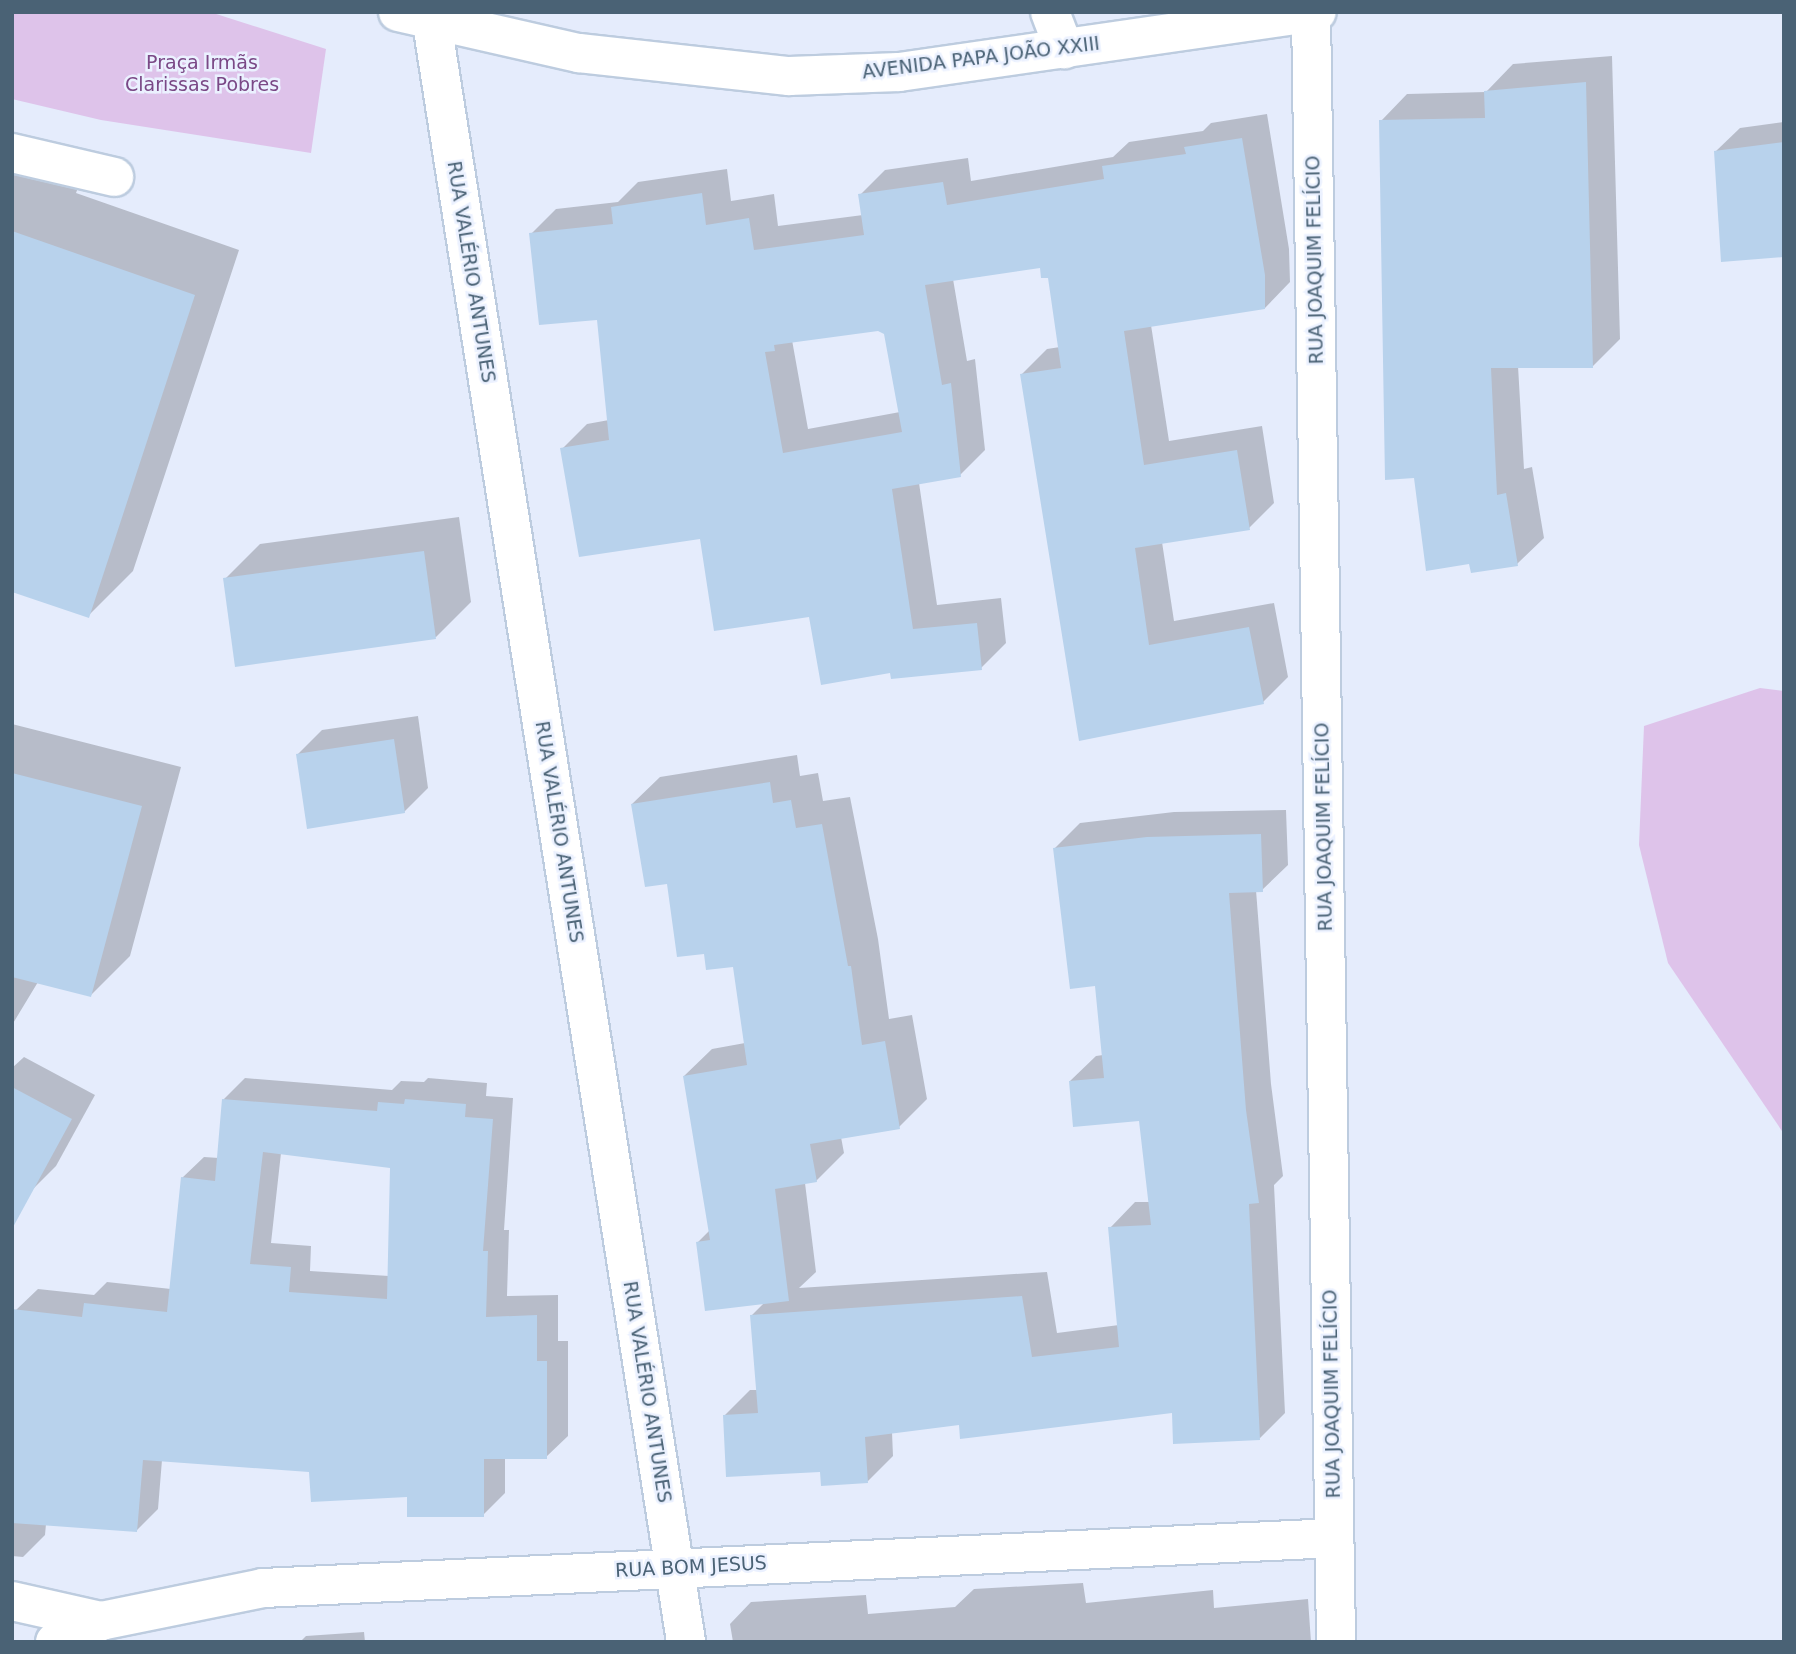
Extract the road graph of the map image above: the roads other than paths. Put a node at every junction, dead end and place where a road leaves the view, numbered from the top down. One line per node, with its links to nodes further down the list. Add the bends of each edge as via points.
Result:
1 (1050, 12): 4 (street)
2 (1314, 13): 4 (street, AVENIDA PAPA JOÃO XXIII); 7 (street, RUA JOAQUIM FELÍCIO)
3 (415, 17): 4 (street, AVENIDA PAPA JOÃO XXIII, via 579,53 789,76 899,72); 8 (street, RUA VALÉRIO ANTUNES)
4 (1064, 50)
5 (12, 153): 6 (street)
6 (114, 177)
7 (1334, 1538): 8 (street, RUA BOM JESUS); 13 (street, RUA JOAQUIM FELÍCIO)
8 (674, 1567): 10 (street, RUA BOM JESUS, via 262,1588); 12 (street, RUA VALÉRIO ANTUNES)
9 (12, 1601): 10 (street)
10 (101, 1621): 11 (street, RUA BOM JESUS)
11 (55, 1642)
12 (686, 1642)
13 (1336, 1642)

